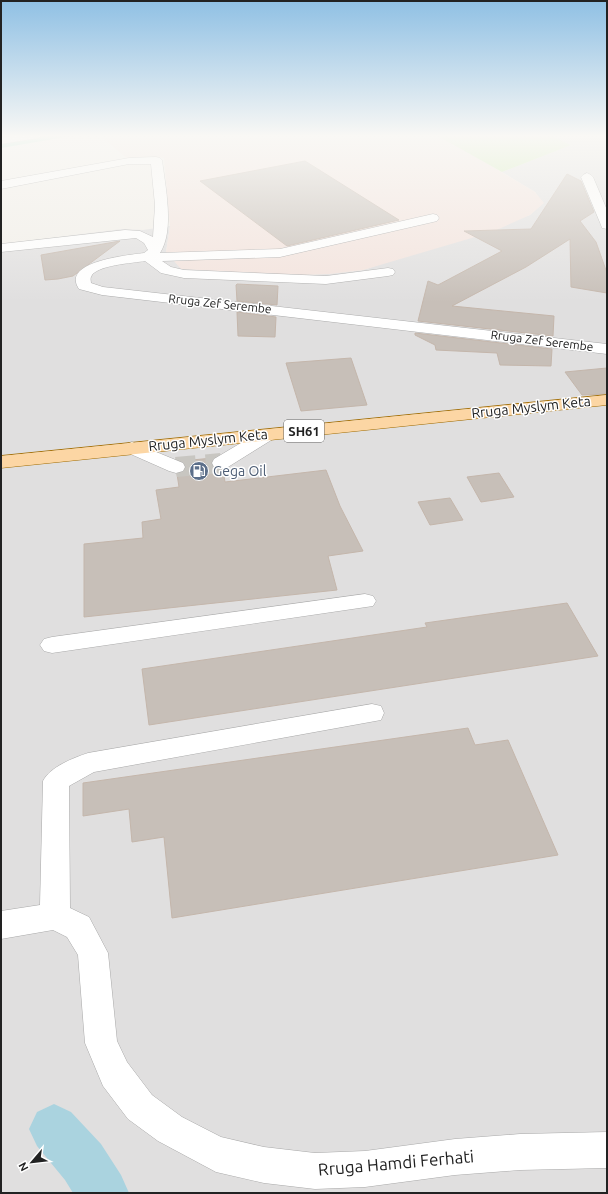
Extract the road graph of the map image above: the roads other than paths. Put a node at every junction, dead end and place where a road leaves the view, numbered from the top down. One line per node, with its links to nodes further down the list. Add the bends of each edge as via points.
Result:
1 (159, 191): 6 (street, via 162,219 159,242)
2 (593, 191): 4 (street)
3 (433, 218): 6 (street, via 280,253)
4 (607, 225)
5 (1, 248): 6 (street, via 128,234 149,239)
6 (151, 253): 7 (street, via 166,270 184,274 326,280); 8 (street, Rruga Zef Serembe, via 94,267 83,276 84,286 102,291)
7 (388, 272)
8 (607, 349)
9 (607, 400): 10 (main road, Rruga Myslym Keta / SH61)
10 (267, 435): 11 (main road, Rruga Myslym Keta / SH61); 13 (street)
11 (132, 448): 12 (main road, Rruga Myslym Keta / SH61); 14 (street)
12 (1, 462)
13 (221, 463)
14 (176, 467)
15 (365, 601): 16 (street)
16 (52, 645)
17 (372, 713): 18 (street, via 88,763 56,781)
18 (55, 916): 19 (street); 20 (street, Rruga Hamdi Ferhati, via 78,927 92,953 101,1042 115,1074 140,1107 170,1129 216,1154 264,1165 315,1171 520,1152)
19 (1, 925)
20 (607, 1150)

